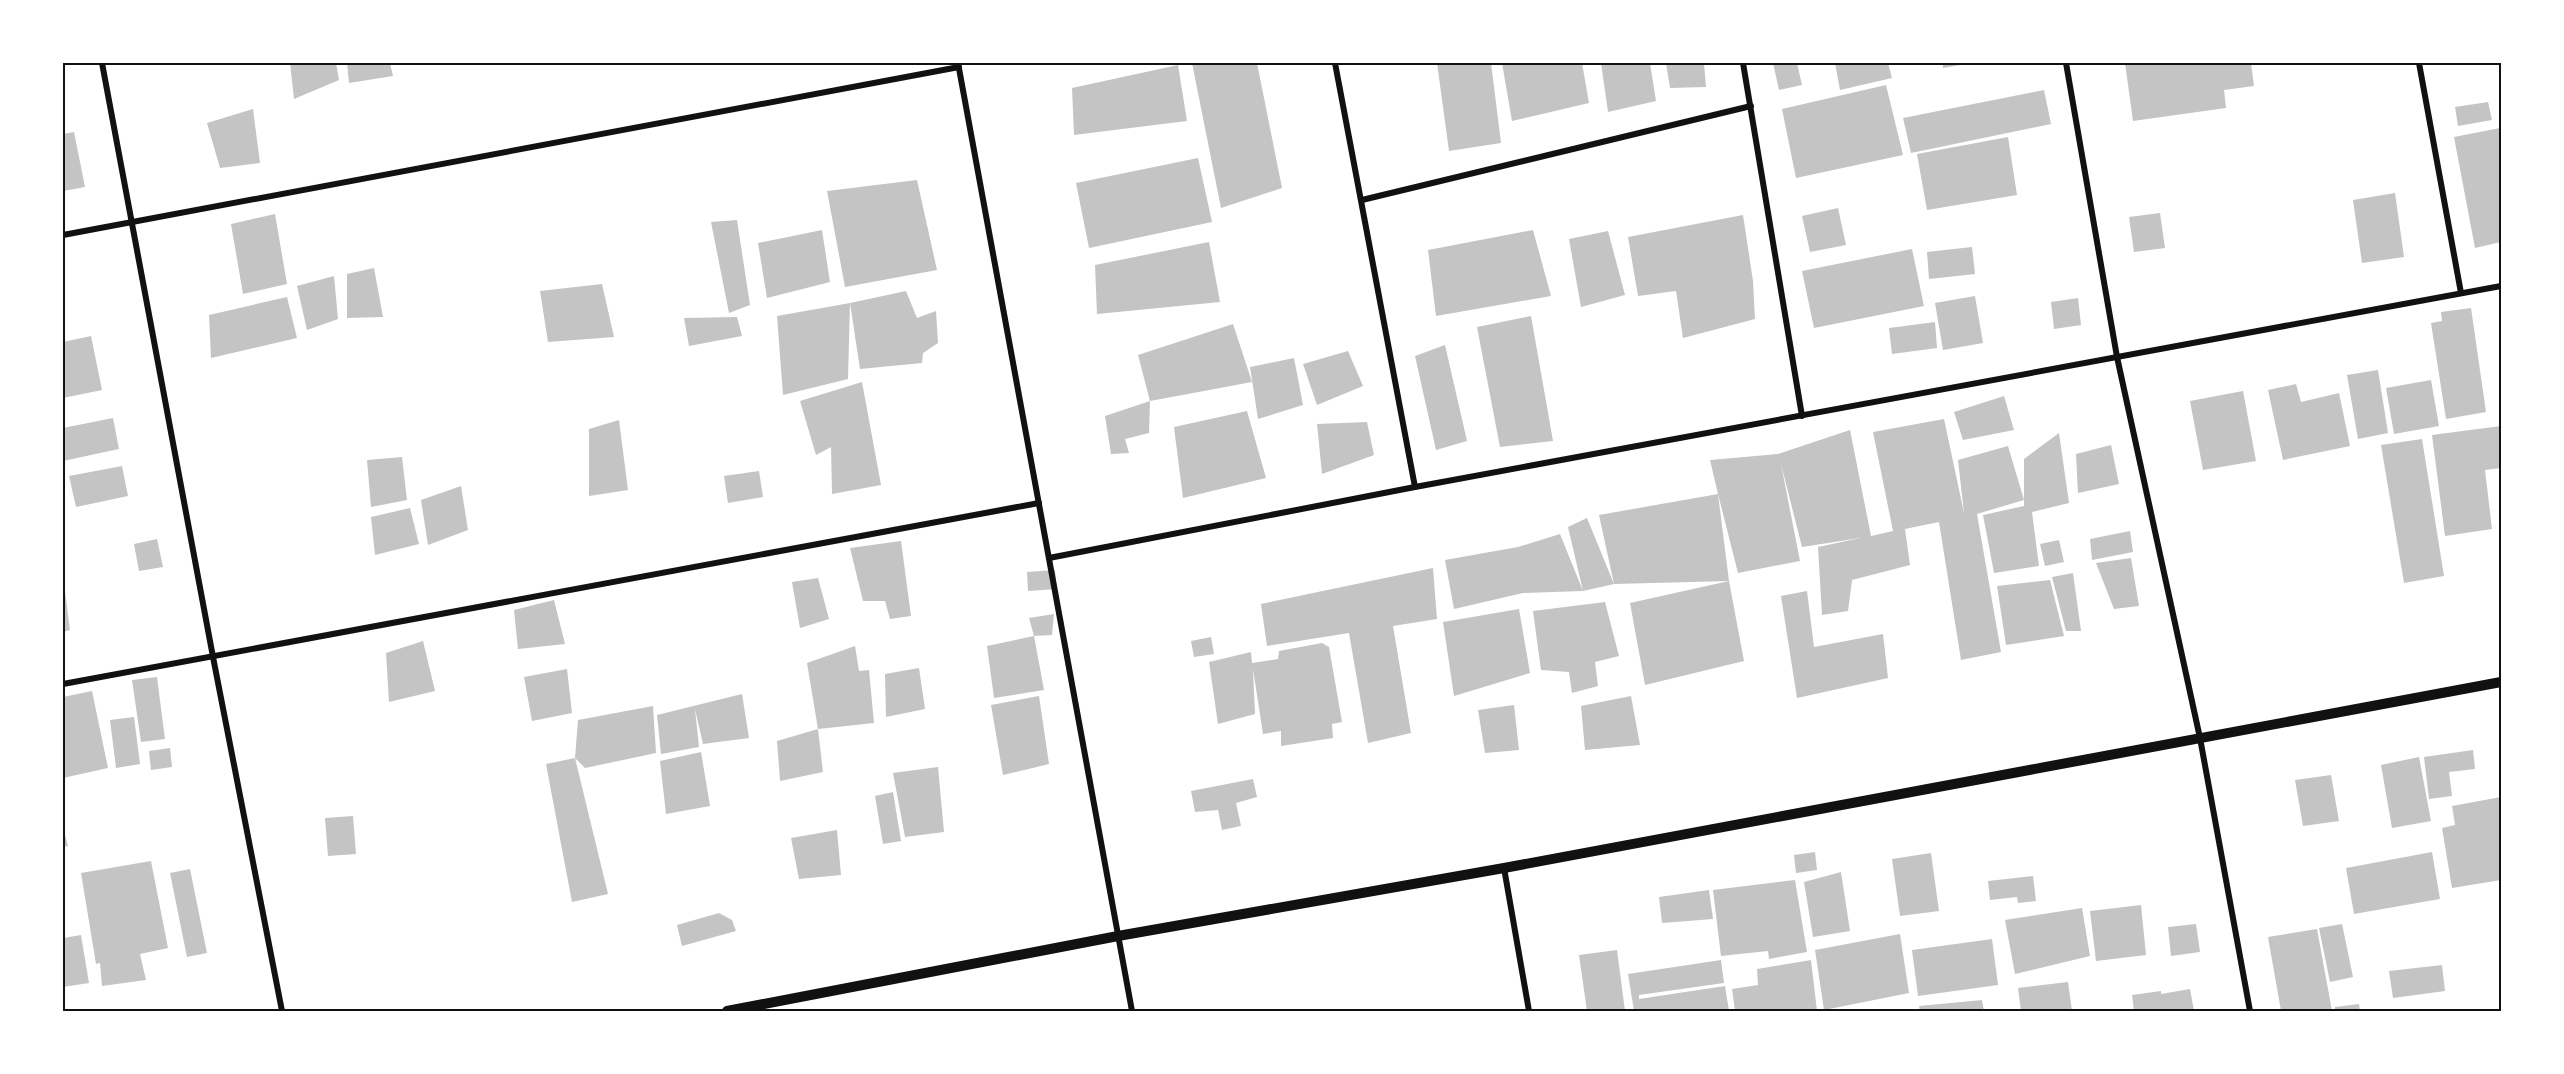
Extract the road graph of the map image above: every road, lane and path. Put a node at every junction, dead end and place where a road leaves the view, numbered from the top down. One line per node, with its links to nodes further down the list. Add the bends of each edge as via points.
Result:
1 (102, 63): 9 (street)
2 (1335, 63): 8 (street)
3 (1743, 63): 7 (street)
4 (2066, 63): 13 (street)
5 (2419, 63): 12 (street)
6 (959, 65): 9 (street); 16 (street)
7 (1750, 106): 8 (street); 14 (street)
8 (1362, 200): 15 (street)
9 (132, 223): 10 (street); 18 (street)
10 (63, 236)
11 (2501, 286): 12 (street)
12 (2461, 293): 13 (street)
13 (2117, 357): 14 (street); 21 (street)
14 (1802, 416): 15 (street)
15 (1415, 487): 17 (street)
16 (1039, 503): 17 (street); 18 (street)
17 (1049, 558): 23 (street)
18 (213, 657): 20 (street); 24 (street)
19 (2501, 682): 21 (street)
20 (63, 684)
21 (2200, 738): 22 (street); 28 (street)
22 (1504, 868): 23 (street); 27 (street)
23 (1118, 936): 25 (street); 26 (street)
24 (282, 1011)
25 (727, 1011)
26 (1132, 1011)
27 (1529, 1011)
28 (2250, 1011)

